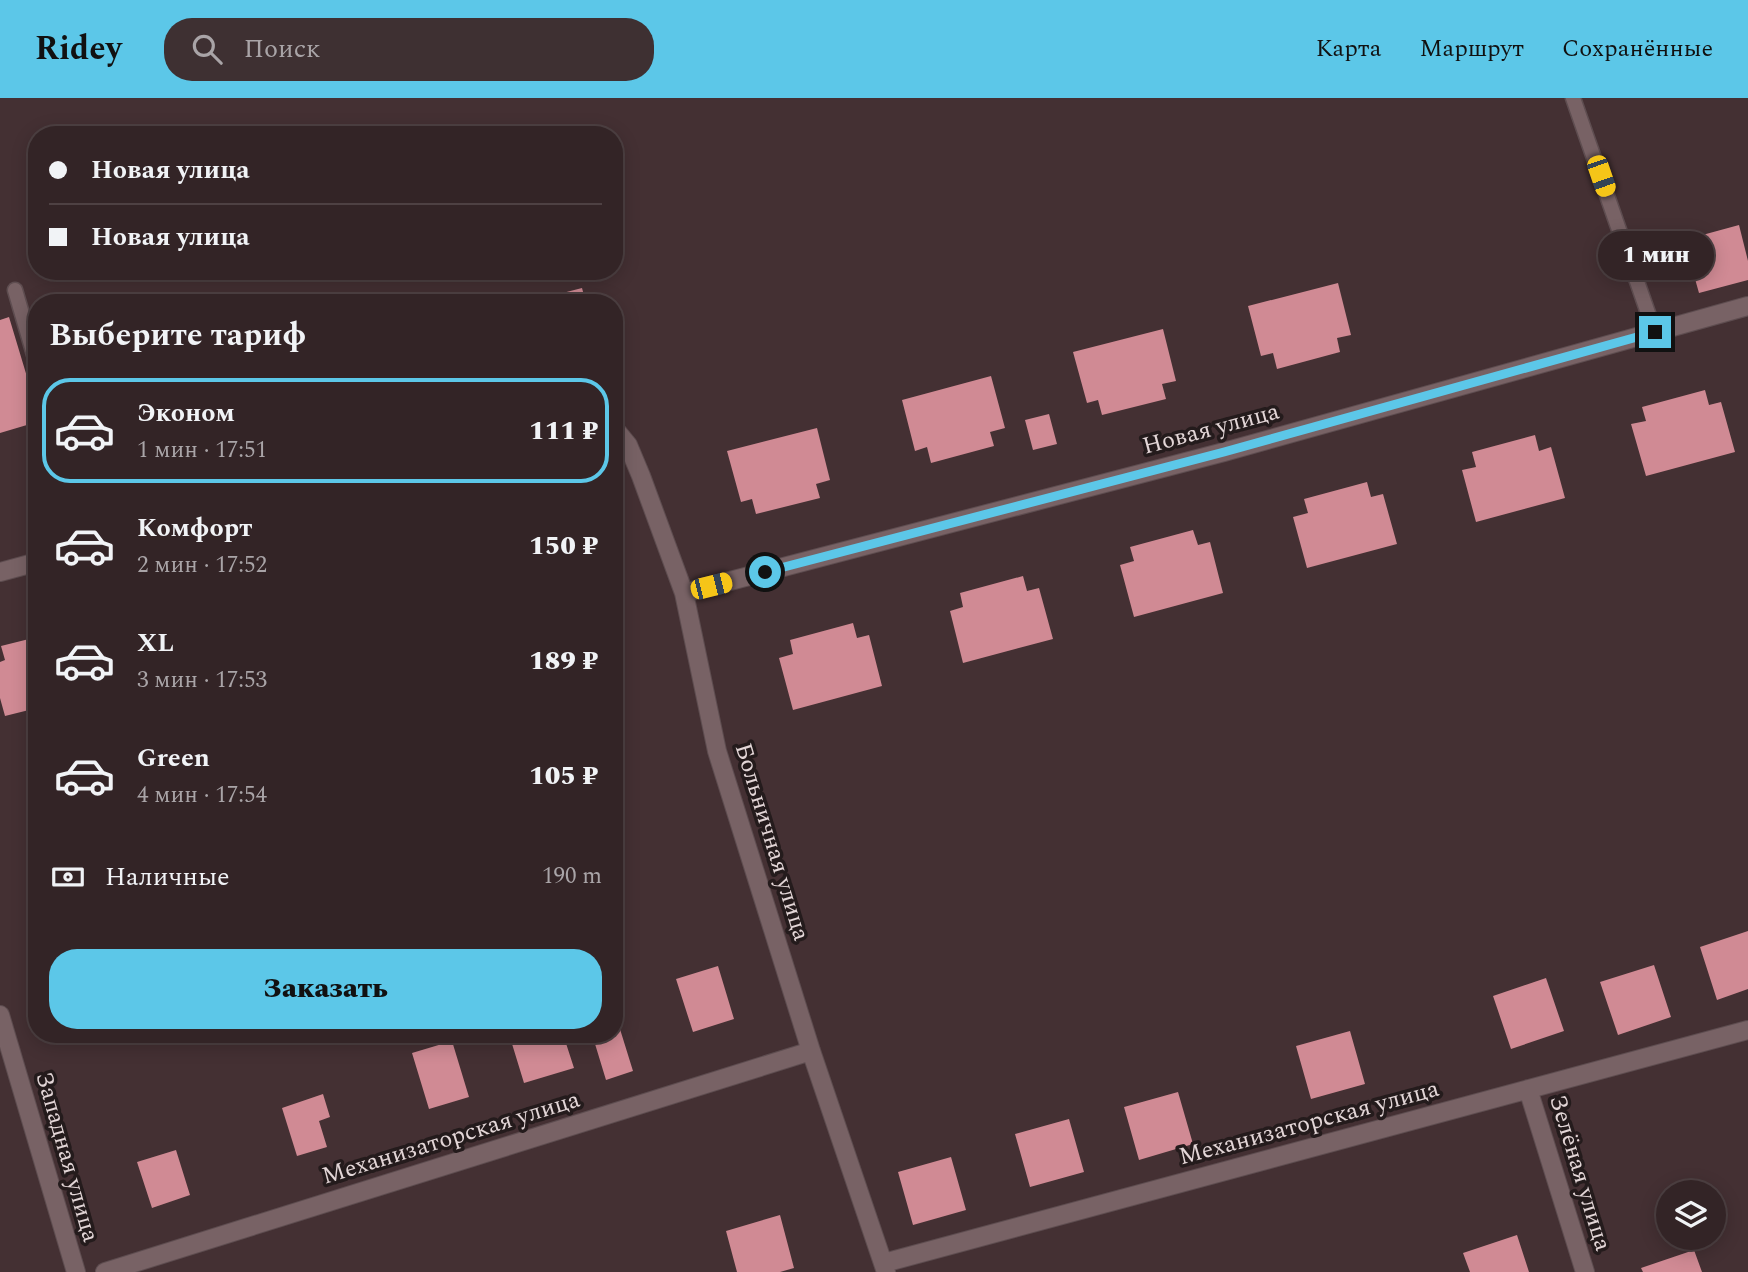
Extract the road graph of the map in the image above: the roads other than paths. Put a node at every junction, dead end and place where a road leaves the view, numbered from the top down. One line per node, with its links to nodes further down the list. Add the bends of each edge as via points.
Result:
1 (1573, 98): 4 (lane)
2 (15, 290): 5 (lane)
3 (1748, 306): 4 (street, Новая улица)
4 (1655, 332): 9 (street, Новая улица, via 1224,452)
5 (28, 334)
6 (623, 439): 9 (street, Больничная улица)
7 (28, 564): 8 (street)
8 (0, 572)
9 (684, 593): 12 (street, Больничная улица, via 718,751)
10 (0, 1015): 15 (street, Западная улица)
11 (1748, 1030): 13 (street, Механизаторская улица)
12 (811, 1051): 14 (street, Больничная улица); 16 (street, Механизаторская улица)
13 (1528, 1089): 14 (street, Механизаторская улица); 17 (street, Зелёная улица)
14 (885, 1268)
15 (76, 1272)
16 (106, 1272)
17 (1585, 1272)

